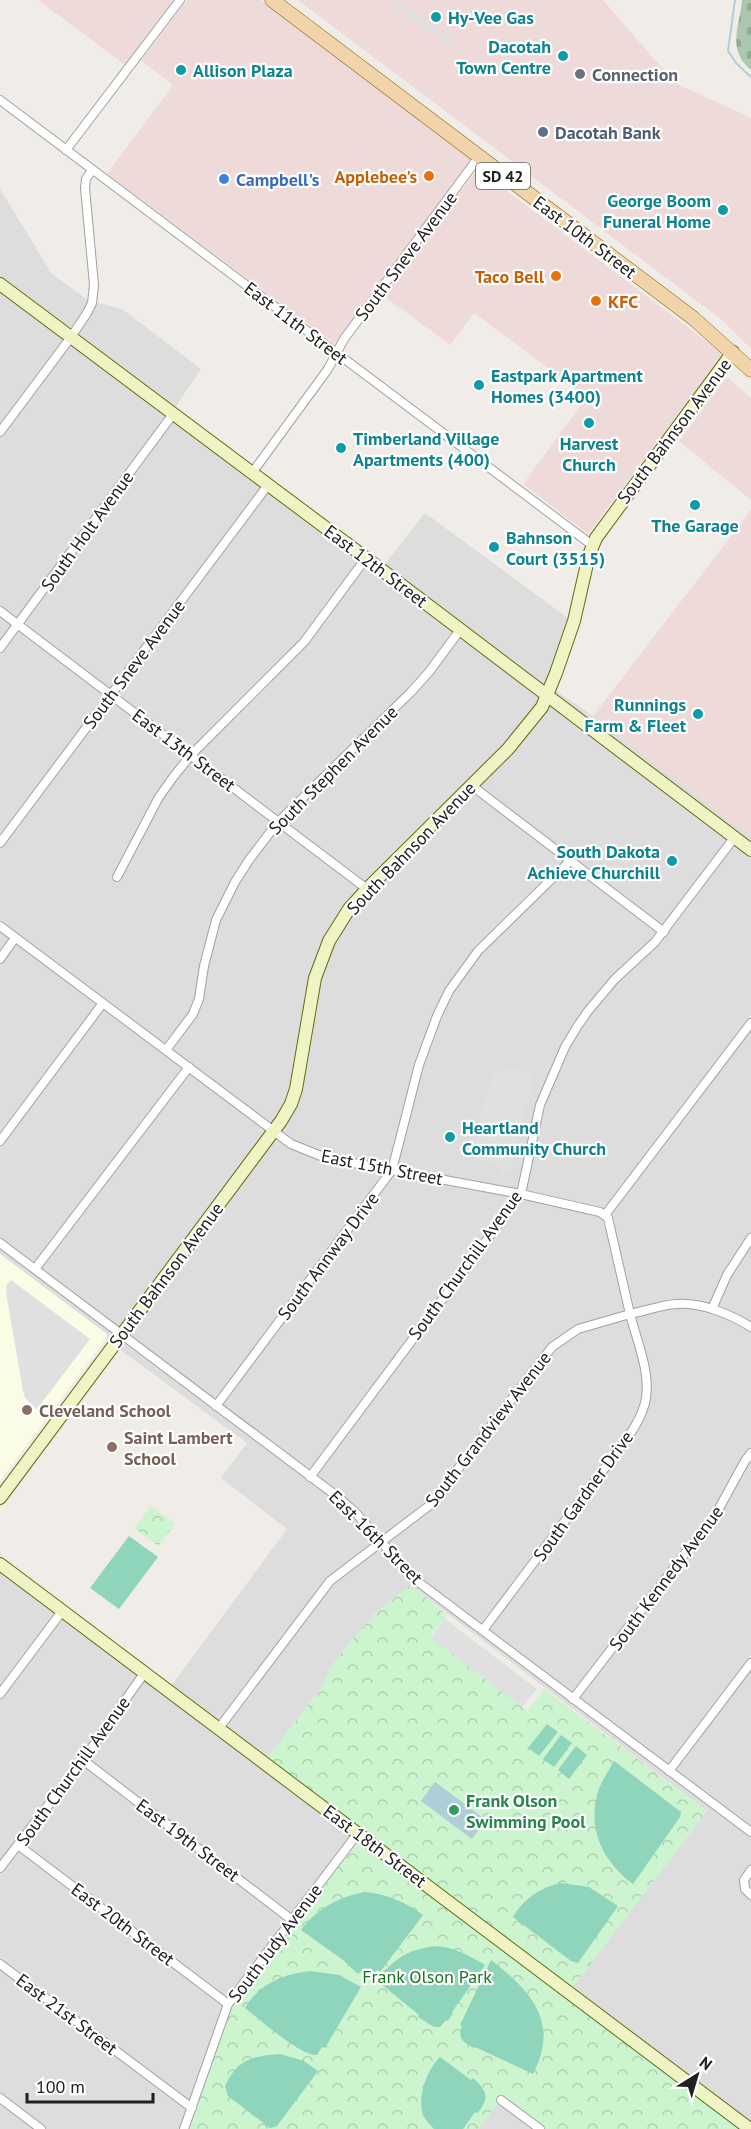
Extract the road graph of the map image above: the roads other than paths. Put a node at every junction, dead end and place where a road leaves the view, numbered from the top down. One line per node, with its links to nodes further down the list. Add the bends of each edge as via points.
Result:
1 (180, 0): 4 (street)
2 (272, 0): 5 (main road, East 10th Street / SD 42)
3 (0, 100): 4 (street, East 11th Street)
4 (66, 150): 6 (street, East 11th Street)
5 (478, 158): 9 (main road, East 10th Street / SD 42); 10 (street, South Sneve Avenue)
6 (92, 170): 8 (street, via 85,188 94,285 92,303); 10 (street, East 11th Street)
7 (0, 284): 8 (street, East 12th Street)
8 (71, 337): 12 (street, East 12th Street); 13 (street)
9 (733, 352): 11 (main road, East 10th Street / SD 42); 16 (street, South Bahnson Avenue)
10 (336, 353): 14 (street, South Sneve Avenue); 16 (street, East 11th Street)
11 (751, 370)
12 (174, 414): 14 (street, East 12th Street); 19 (street, South Holt Avenue)
13 (0, 432)
14 (252, 473): 15 (street, East 12th Street)
15 (268, 485): 17 (street, East 12th Street); 22 (street, South Sneve Avenue)
16 (592, 545): 23 (street, South Bahnson Avenue, via 574,621)
17 (366, 558): 20 (street, East 12th Street); 24 (street, via 298,648)
18 (0, 611): 19 (street, East 13th Street)
19 (18, 624): 21 (street, South Holt Avenue); 22 (street, East 13th Street)
20 (460, 630): 23 (street, East 12th Street); 26 (street, South Stephen Avenue, via 411,692)
21 (0, 648)
22 (110, 694): 24 (street, East 13th Street); 28 (street, South Sneve Avenue)
23 (548, 696): 25 (street, South Bahnson Avenue, via 520,736); 27 (street, East 12th Street)
24 (191, 755): 26 (street, East 13th Street); 31 (street, via 159,797)
25 (471, 785): 30 (street); 32 (street, South Bahnson Avenue)
26 (278, 822): 32 (street, East 13th Street); 39 (street, South Stephen Avenue, via 249,860 216,920 199,999 193,1014)
27 (734, 838): 29 (street, East 12th Street); 34 (street, South Churchill Avenue)
28 (0, 843)
29 (751, 850)
30 (571, 860): 34 (street); 43 (street, South Annway Drive, via 478,951 449,991 419,1065)
31 (117, 877)
32 (367, 889): 41 (street, South Bahnson Avenue, via 335,929 324,953 308,1010 296,1089)
33 (0, 926): 35 (street, East 15th Street)
34 (664, 932): 44 (street, South Churchill Avenue, via 599,998 565,1047 540,1105)
35 (15, 938): 36 (street); 37 (street, East 15th Street)
36 (0, 959)
37 (103, 1003): 39 (street, East 15th Street); 42 (street)
38 (751, 1023): 45 (street)
39 (166, 1050): 40 (street, East 15th Street)
40 (189, 1067): 41 (street, East 15th Street); 48 (street)
41 (274, 1131): 43 (street, East 15th Street, via 291,1144 326,1158); 52 (street, South Bahnson Avenue)
42 (0, 1141)
43 (392, 1170): 44 (street, East 15th Street); 53 (street, South Annway Drive)
44 (521, 1194): 45 (street, East 15th Street); 55 (street, South Churchill Avenue)
45 (605, 1215): 50 (street)
46 (751, 1238): 49 (street, via 727,1275)
47 (0, 1243): 48 (street, East 16th Street)
48 (35, 1269): 52 (street, East 16th Street)
49 (712, 1310): 50 (street, via 674,1304); 51 (street)
50 (630, 1314): 57 (street, South Grandview Avenue, via 589,1324 552,1347 430,1505); 60 (street, South Gardner Drive, via 646,1377 645,1403 638,1421)
51 (751, 1327)
52 (121, 1334): 53 (street, East 16th Street); 56 (street, South Bahnson Avenue)
53 (216, 1406): 55 (street, East 16th Street)
54 (751, 1453): 64 (street, South Kennedy Avenue, via 717,1512)
55 (310, 1477): 57 (street, East 16th Street, via 347,1504)
56 (0, 1498)
57 (382, 1541): 60 (street, East 16th Street, via 413,1578); 65 (street, South Grandview Avenue, via 330,1581)
58 (0, 1564): 59 (street, East 18th Street)
59 (63, 1610): 62 (street, East 18th Street); 63 (street)
60 (483, 1630): 64 (street, East 16th Street)
61 (751, 1663): 67 (street)
62 (145, 1672): 65 (street, East 18th Street); 66 (street, South Churchill Avenue)
63 (0, 1694)
64 (573, 1699): 67 (street, East 16th Street)
65 (219, 1728): 68 (street, East 18th Street)
66 (83, 1760): 70 (street, South Churchill Avenue); 74 (street, East 19th Street)
67 (669, 1772): 69 (street, East 16th Street)
68 (358, 1833): 74 (street, South Judy Avenue); 83 (street, East 18th Street)
69 (751, 1833)
70 (18, 1845): 71 (street, South Churchill Avenue); 76 (street, East 20th Street)
71 (0, 1868)
72 (751, 1870): 73 (street, via 744,1880)
73 (751, 1895)
74 (292, 1920): 76 (street, South Judy Avenue)
75 (0, 1964): 79 (street, East 21st Street)
76 (228, 2004): 79 (street, South Judy Avenue)
77 (0, 2098): 80 (street)
78 (501, 2100): 82 (street)
79 (192, 2108): 81 (street, South Judy Avenue)
80 (41, 2129)
81 (184, 2129)
82 (540, 2129)
83 (750, 2129)

